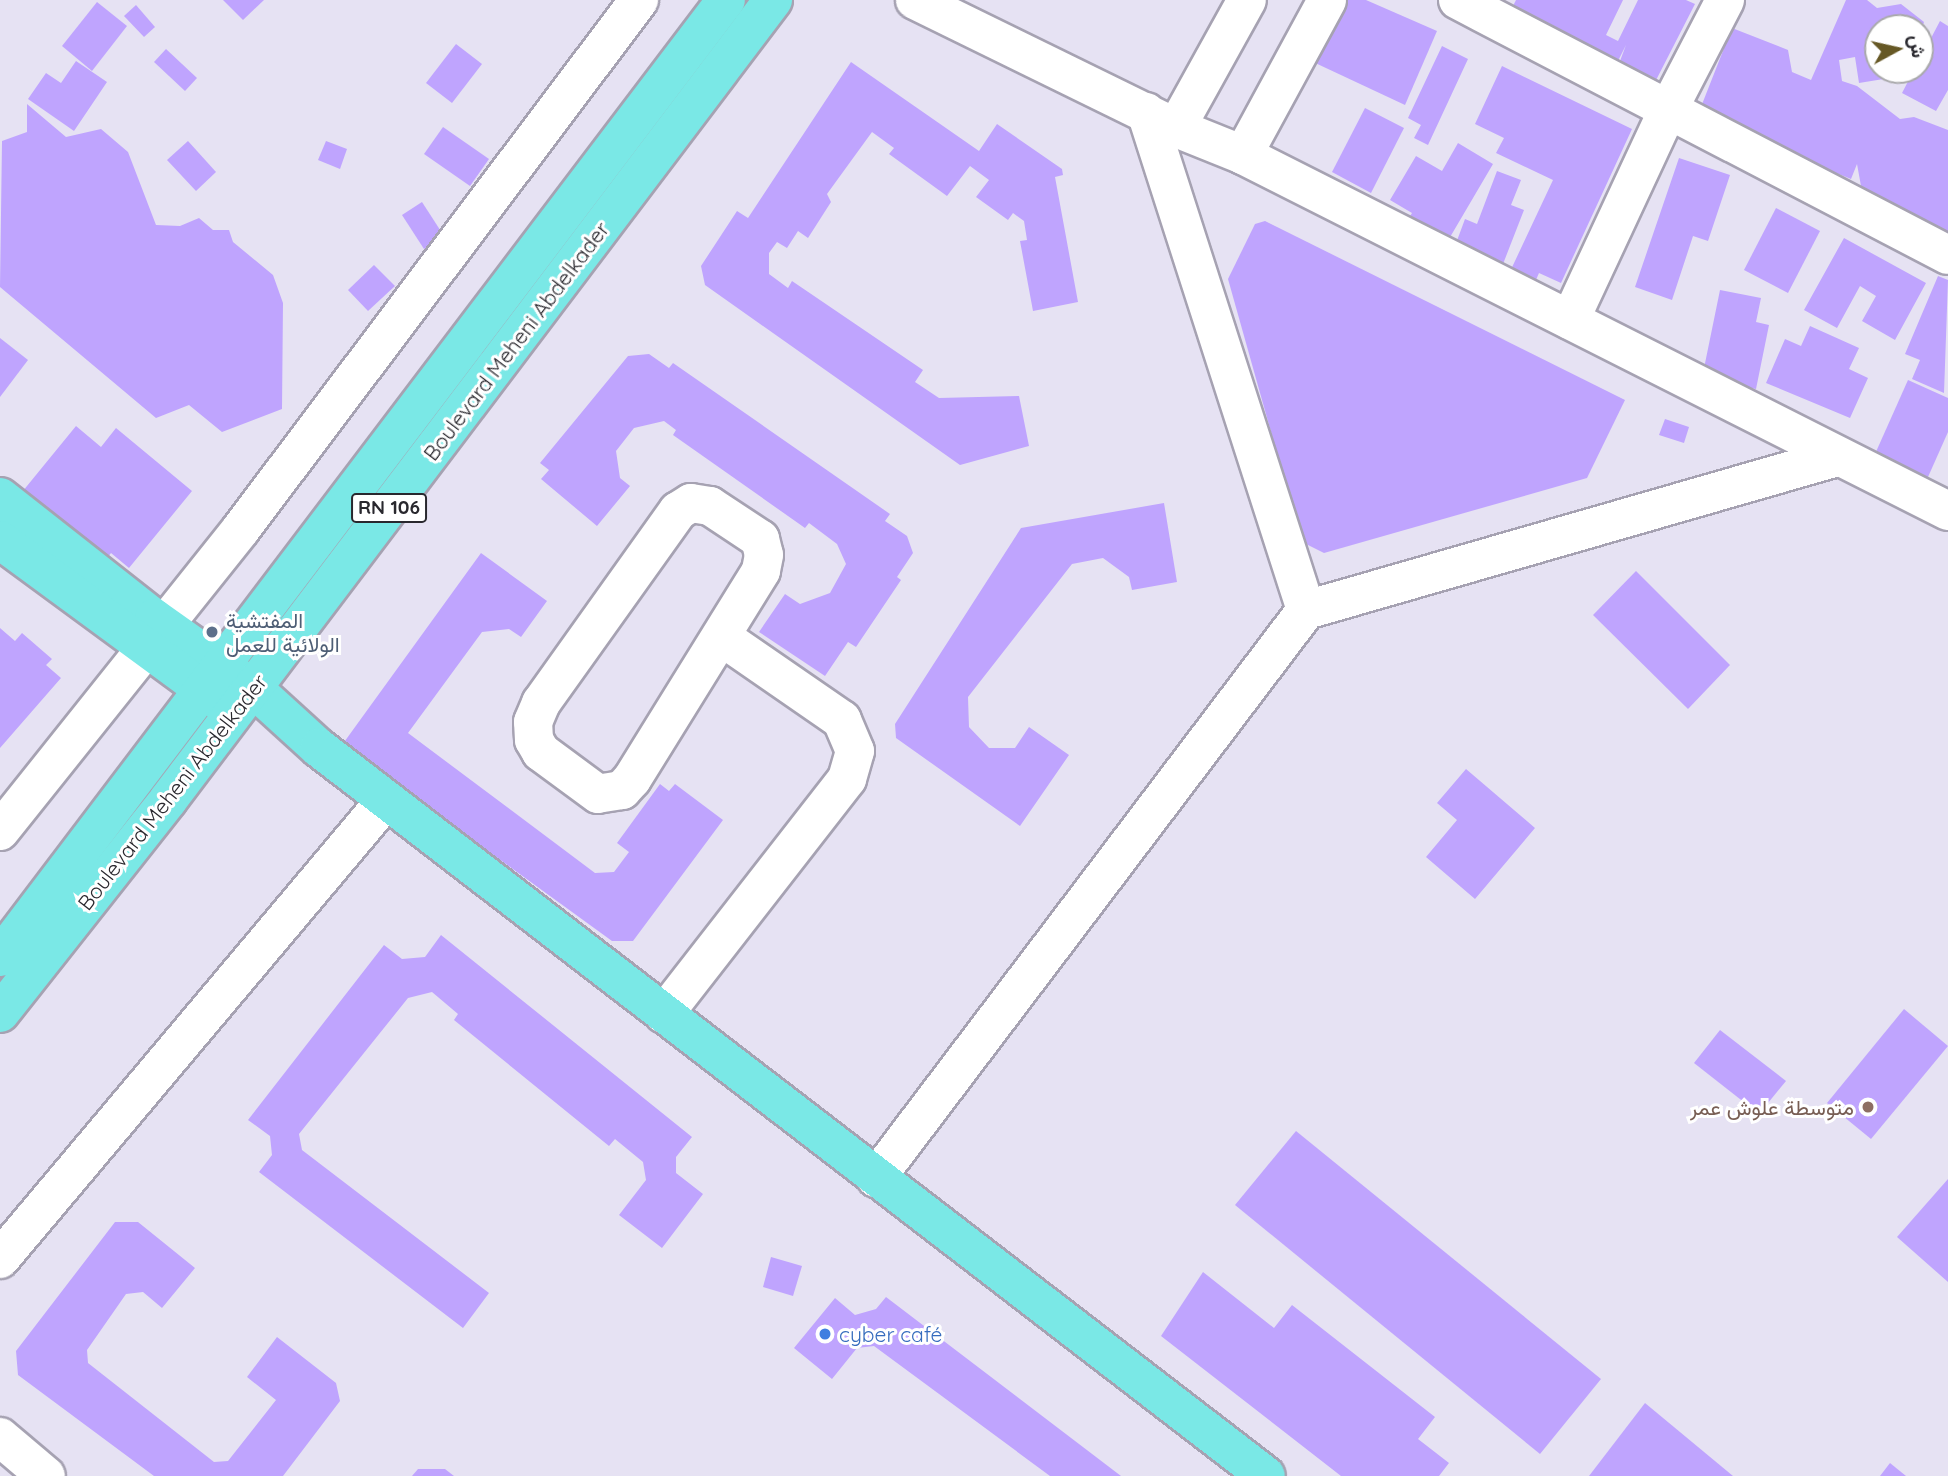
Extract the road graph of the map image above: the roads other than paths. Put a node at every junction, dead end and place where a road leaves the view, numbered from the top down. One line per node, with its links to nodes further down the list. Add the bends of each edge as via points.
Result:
1 (639, 0): 19 (street)
2 (726, 0): 21 (main road, Boulevard Meheni Abdelkader / RN 106)
3 (774, 0): 21 (main road, Boulevard Meheni Abdelkader / RN 106)
4 (915, 0): 10 (street)
5 (1247, 0): 10 (street)
6 (1327, 0): 11 (street)
7 (1458, 0): 9 (street)
8 (1726, 0): 9 (street)
9 (1667, 112): 12 (street); 13 (street)
10 (1161, 120): 11 (street); 18 (street)
11 (1243, 155): 13 (street)
12 (1948, 255)
13 (1570, 320): 14 (street)
14 (1837, 457): 16 (street); 18 (street)
15 (0, 497): 19 (main road)
16 (1948, 511)
17 (0, 540): 19 (main road)
18 (1306, 610): 27 (street)
19 (155, 637): 21 (main road); 23 (street)
20 (723, 638): 20 (street, via 622,790 598,794 541,752 534,740 533,722 541,703 678,511 691,503 710,506 760,539 764,555 761,571); 26 (street, via 842,720 855,751 847,779)
21 (229, 689): 22 (main road, via 307,739); 24 (main road, Boulevard Meheni Abdelkader / RN 106); 25 (main road, Boulevard Meheni Abdelkader / RN 106)
22 (386, 800): 26 (main road); 28 (street)
23 (0, 831)
24 (0, 957)
25 (0, 1013)
26 (664, 1014): 27 (main road)
27 (876, 1178): 31 (main road)
28 (0, 1259)
29 (0, 1437): 30 (street)
30 (46, 1476)
31 (1266, 1476)

